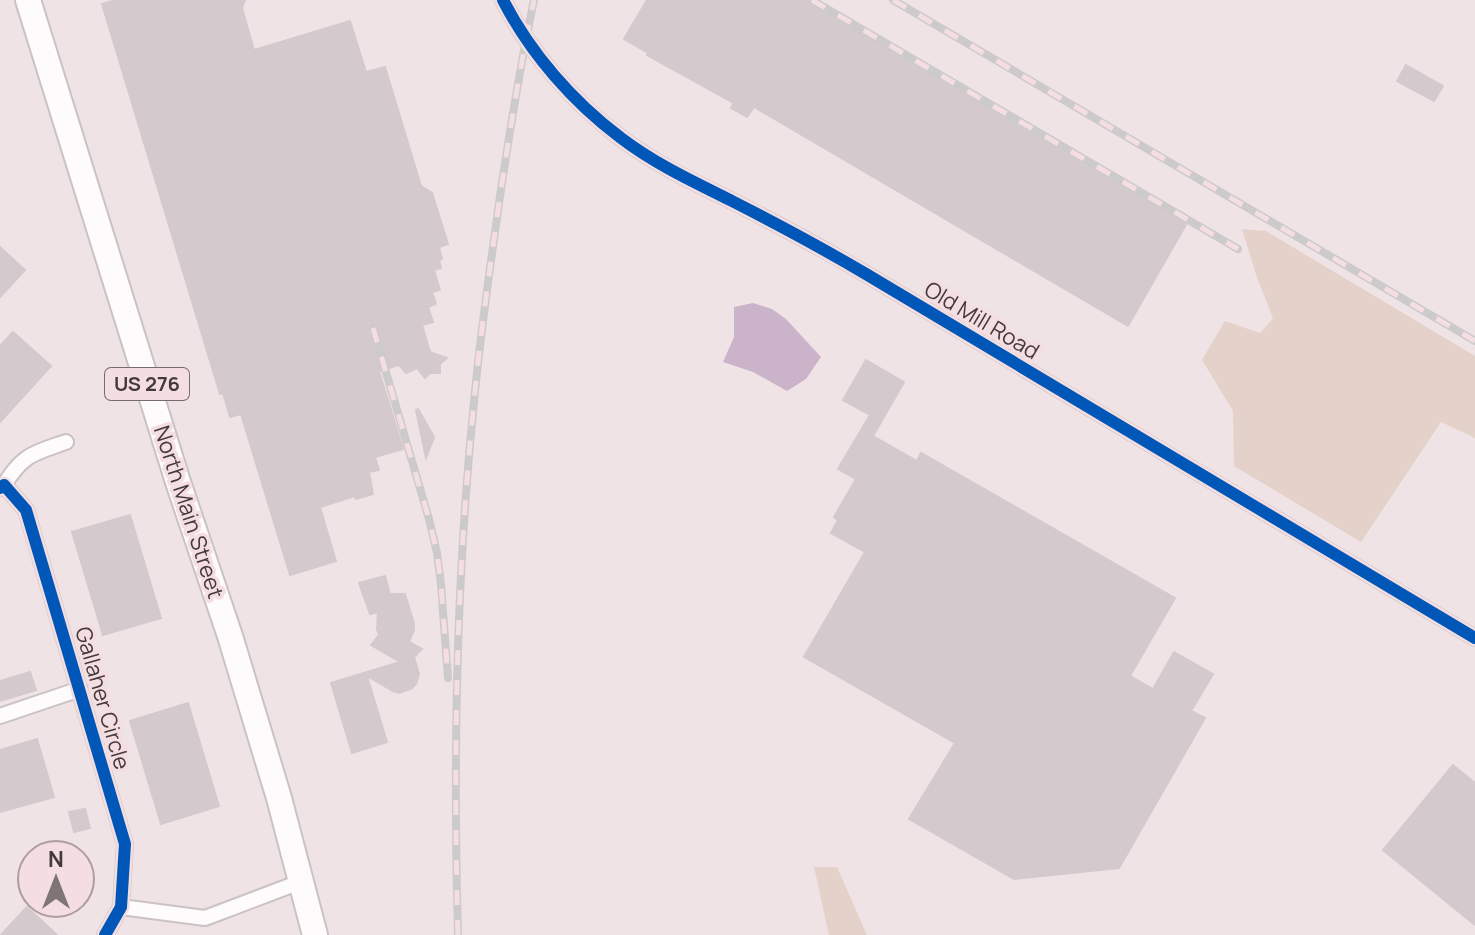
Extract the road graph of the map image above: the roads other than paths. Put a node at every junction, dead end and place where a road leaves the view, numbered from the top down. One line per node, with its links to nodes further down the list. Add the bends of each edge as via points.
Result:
1 (28, 0): 8 (main road, North Main Street / US 276, via 230,636)
2 (503, 0): 5 (street, Old Mill Road, via 526,40 569,92 645,155 819,246)
3 (66, 442): 4 (street, via 32,453)
4 (2, 486): 6 (street, Gallaher Circle, via 26,510)
5 (1475, 638)
6 (80, 689): 7 (street); 9 (street, Gallaher Circle, via 125,844)
7 (0, 716)
8 (300, 882): 9 (street, via 205,918); 11 (main road, North Main Street / US 276)
9 (121, 907): 10 (street, Gallaher Circle)
10 (105, 935)
11 (315, 935)

